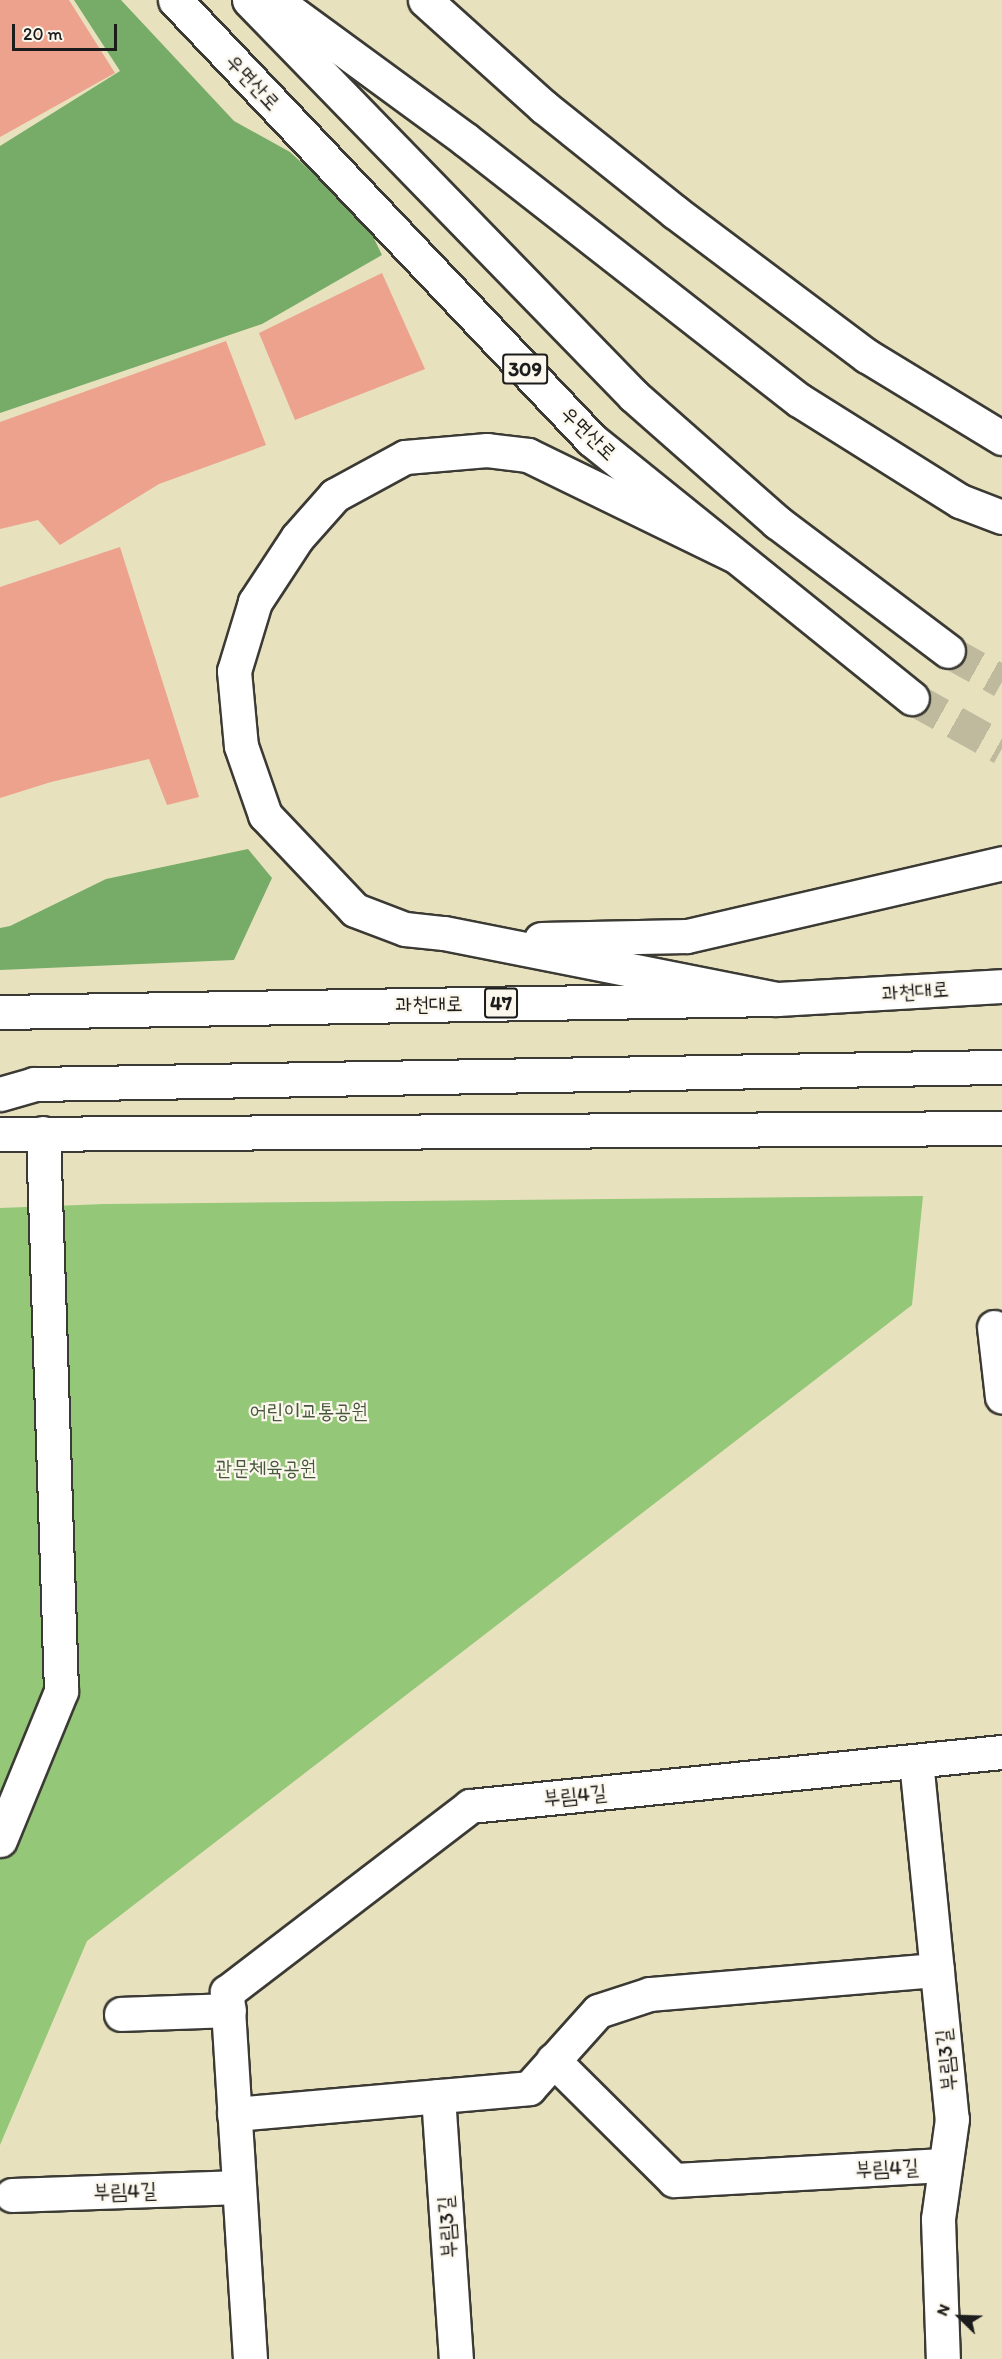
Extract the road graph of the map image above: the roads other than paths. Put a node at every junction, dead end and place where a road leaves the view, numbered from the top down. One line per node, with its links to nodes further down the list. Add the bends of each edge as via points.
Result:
1 (175, 0): 7 (main road, 우면산로 / 309, via 592,440)
2 (249, 0): 8 (main road, 309, via 634,396 777,522)
3 (275, 0): 6 (main road, via 466,140 799,400 960,501)
4 (425, 0): 5 (main road, via 544,107 675,212 867,356)
5 (1002, 438)
6 (1002, 517)
7 (732, 555): 9 (main road, 우면산로 / 309); 11 (main road, via 528,455 487,450 405,457 335,495 291,548 255,602 234,671 241,746 265,815 355,910 405,929)
8 (948, 651)
9 (912, 698)
10 (1002, 863): 11 (main road, via 687,936)
11 (479, 941): 13 (main road)
12 (997, 985): 13 (main road, 과천대로 / 47)
13 (777, 999): 14 (main road, 과천대로 / 47)
14 (0, 1012)
15 (1002, 1067): 16 (main road, via 34,1084)
16 (0, 1094)
17 (1002, 1128): 18 (main road)
18 (42, 1133): 19 (main road); 24 (main road, via 61,1691)
19 (0, 1134)
20 (994, 1327): 21 (main road)
21 (1002, 1397)
22 (1002, 1752): 23 (main road, 부림4길)
23 (916, 1761): 25 (main road, 부림3길); 26 (main road, 부림4길, via 470,1806 227,1992)
24 (0, 1840)
25 (937, 1970): 28 (main road, via 650,1994 598,2012); 31 (main road, 부림3길, via 952,2120)
26 (229, 2010): 27 (main road); 30 (main road, 부림4길)
27 (121, 2014)
28 (553, 2060): 29 (main road, via 529,2088); 31 (main road, 부림4길, via 674,2180)
29 (438, 2096): 30 (main road); 35 (main road, 부림3길)
30 (234, 2114): 32 (main road, 부림4길)
31 (945, 2165): 36 (main road, 부림3길, via 938,2219)
32 (238, 2187): 33 (main road, 부림4길); 34 (main road, 부림4길)
33 (12, 2195)
34 (250, 2359)
35 (456, 2359)
36 (943, 2359)

